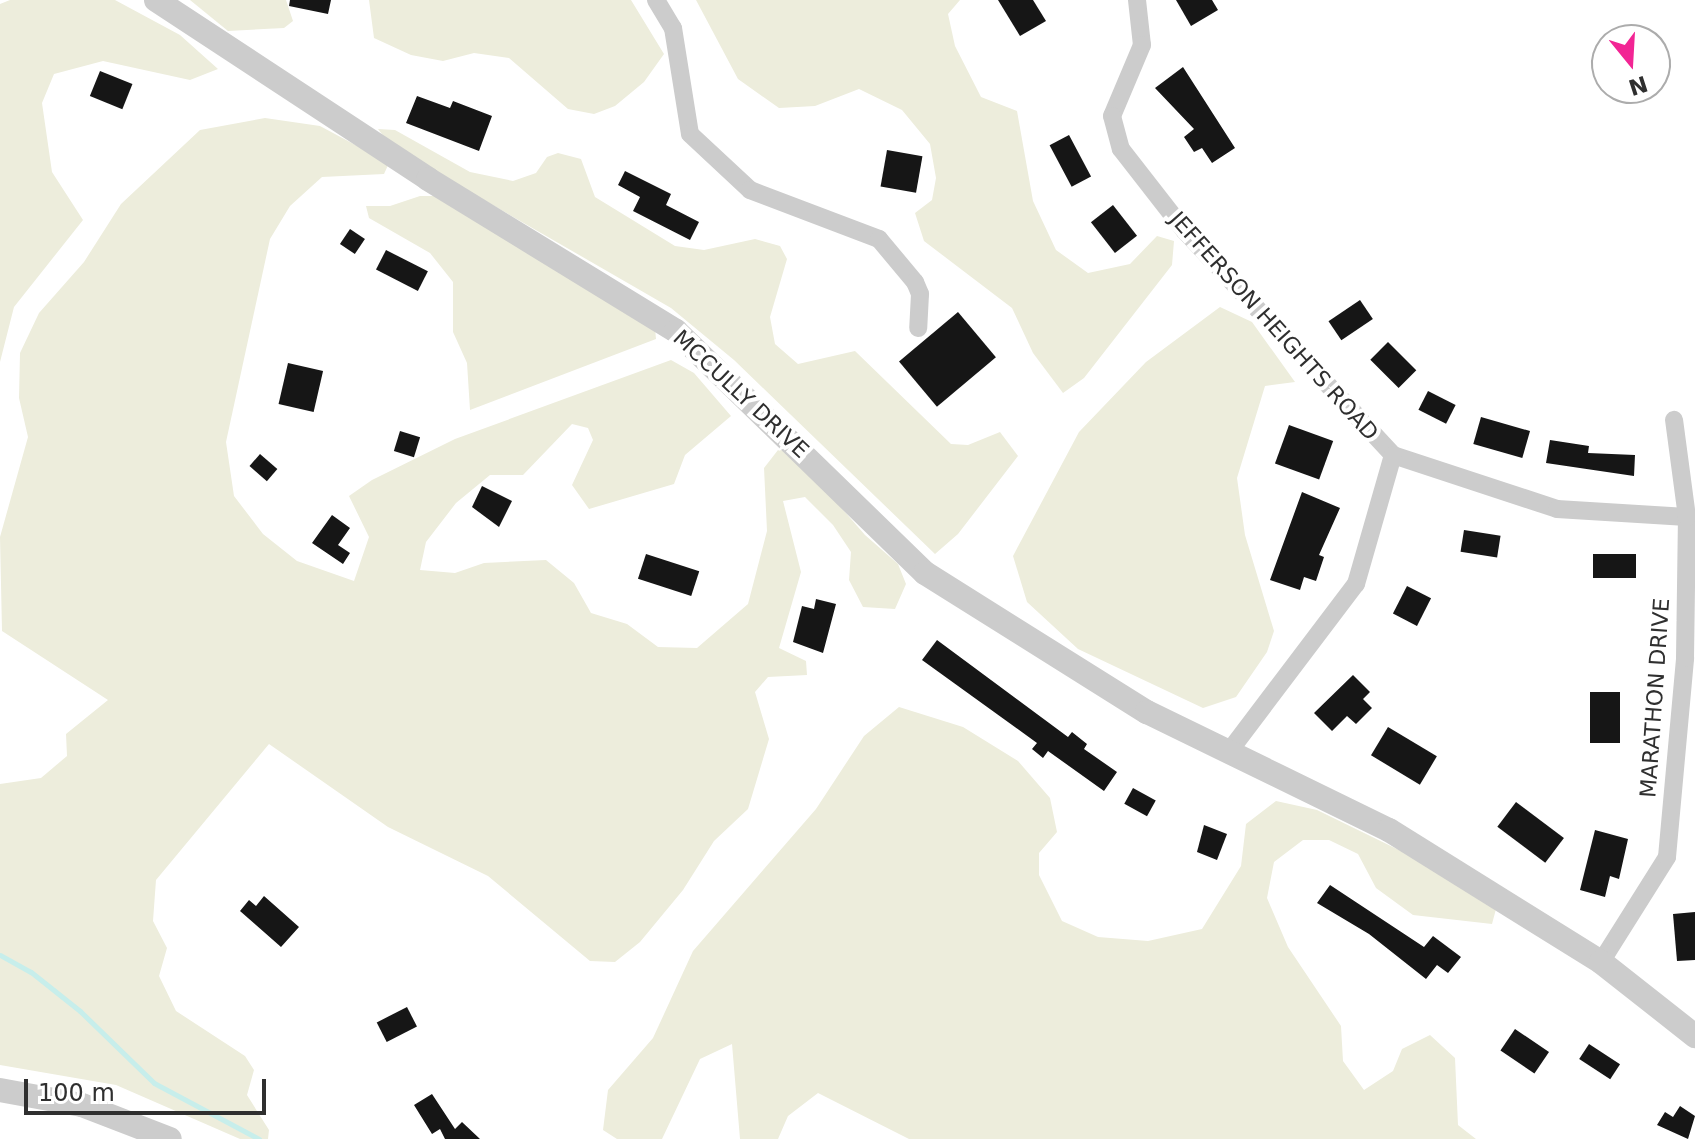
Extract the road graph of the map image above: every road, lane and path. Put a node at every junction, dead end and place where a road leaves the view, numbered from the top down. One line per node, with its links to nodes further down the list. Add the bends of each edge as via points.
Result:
1 (156, 0): 8 (street, MCCULLY DRIVE, via 428,179 676,331 925,573 1147,712)
2 (656, 0): 4 (street, via 673,28 690,134 750,190 879,239 915,282 920,294)
3 (1137, 0): 6 (street, JEFFERSON HEIGHTS ROAD, via 1142,45 1112,116 1121,149 1184,230)
4 (918, 328)
5 (1674, 420): 7 (street, MARATHON DRIVE)
6 (1393, 455): 7 (street, via 1557,509); 8 (street, JEFFERSON HEIGHTS ROAD, via 1356,584)
7 (1687, 517): 9 (street, MARATHON DRIVE, via 1685,658 1667,857)
8 (1231, 749): 9 (street, via 1389,830)
9 (1601, 962): 10 (street)
10 (1695, 1036)
11 (0, 1090): 12 (street, via 82,1105)
12 (170, 1139)

